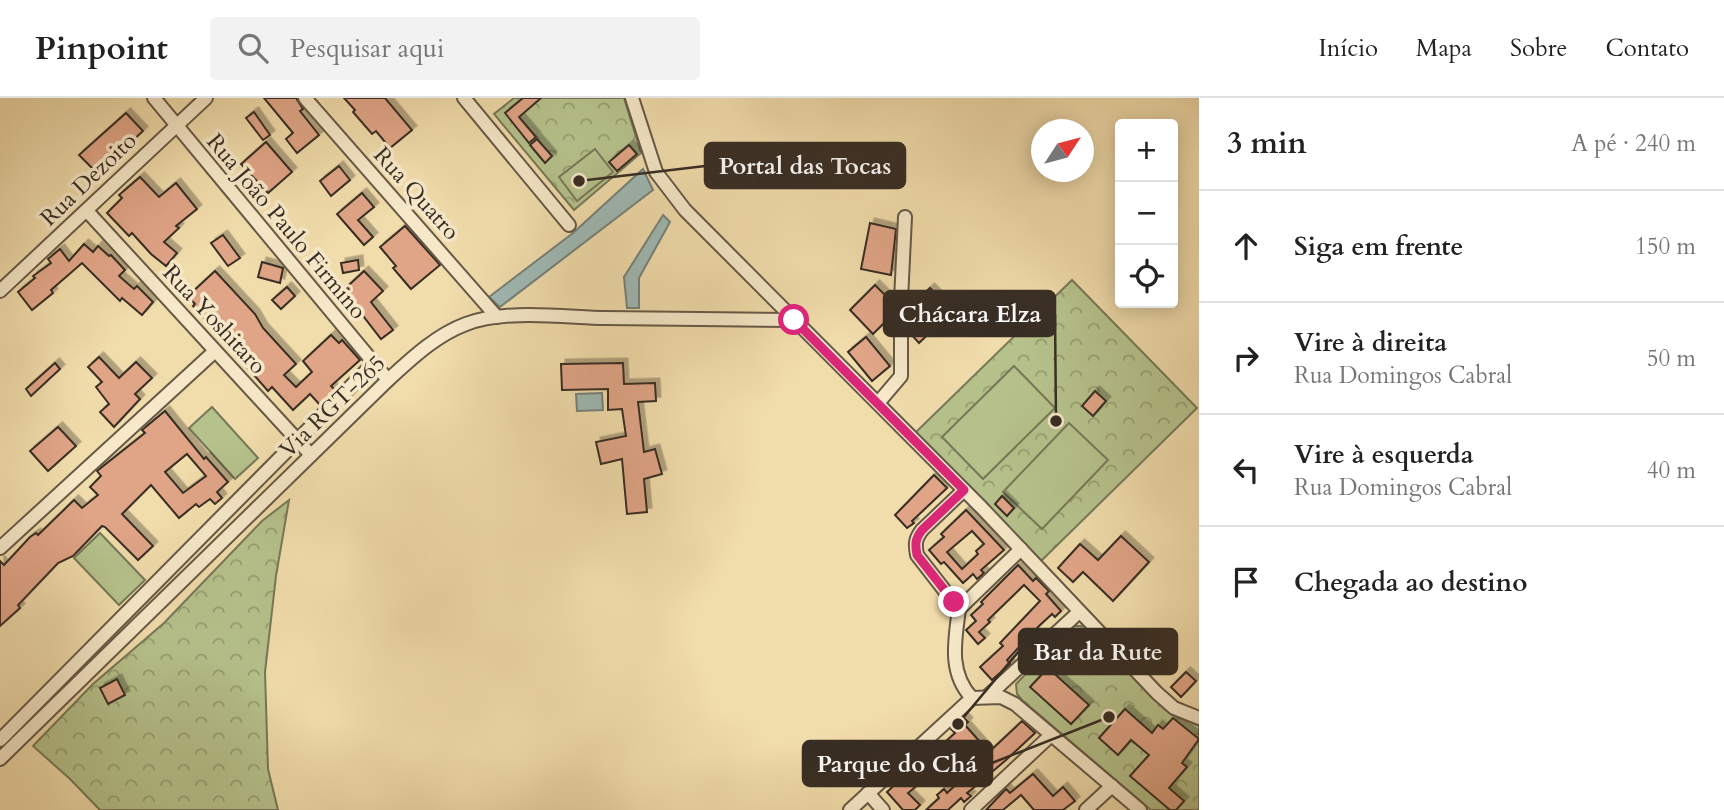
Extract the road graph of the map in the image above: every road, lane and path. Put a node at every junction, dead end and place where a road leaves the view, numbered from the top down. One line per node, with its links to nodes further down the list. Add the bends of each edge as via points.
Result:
1 (154, 98): 6 (street, Rua João Paulo Firmino)
2 (206, 98): 6 (street, Rua Dezoito)
3 (304, 98): 11 (street, Rua Quatro)
4 (464, 98): 9 (street)
5 (632, 98): 12 (street, via 649,155 667,189)
6 (176, 124): 7 (street, Rua Dezoito); 14 (street, Rua João Paulo Firmino)
7 (87, 211): 10 (street, Rua Dezoito); 13 (street, Rua Yoshitaro)
8 (905, 217): 16 (street, via 901,376)
9 (569, 225)
10 (1, 290)
11 (497, 317): 12 (street, Via RGT-265); 15 (street, Via RGT-265, via 452,331)
12 (794, 320): 16 (street)
13 (215, 351): 17 (street, Rua Yoshitaro); 20 (street)
14 (374, 363): 15 (street, Rua João Paulo Firmino); 17 (street)
15 (388, 380): 18 (street, Via RGT-265)
16 (878, 402): 19 (street)
17 (298, 439): 18 (street, Rua Yoshitaro); 28 (street)
18 (312, 455): 29 (street, Via RGT-265)
19 (964, 490): 21 (street); 22 (street, via 922,530 915,546 917,555)
20 (0, 548)
21 (1021, 549): 22 (street); 23 (street)
22 (959, 609): 25 (street, via 956,673)
23 (1079, 612): 24 (street); 26 (street, via 1174,708)
24 (988, 696): 25 (street); 27 (street, via 1008,700)
25 (972, 698): 31 (street)
26 (1199, 718)
27 (1050, 736): 30 (street); 34 (street)
28 (0, 740): 29 (street)
29 (5, 755)
30 (1112, 786): 35 (street); 36 (street)
31 (868, 793): 32 (street); 33 (street)
32 (850, 810)
33 (883, 810)
34 (971, 810)
35 (1086, 810)
36 (1140, 810)

